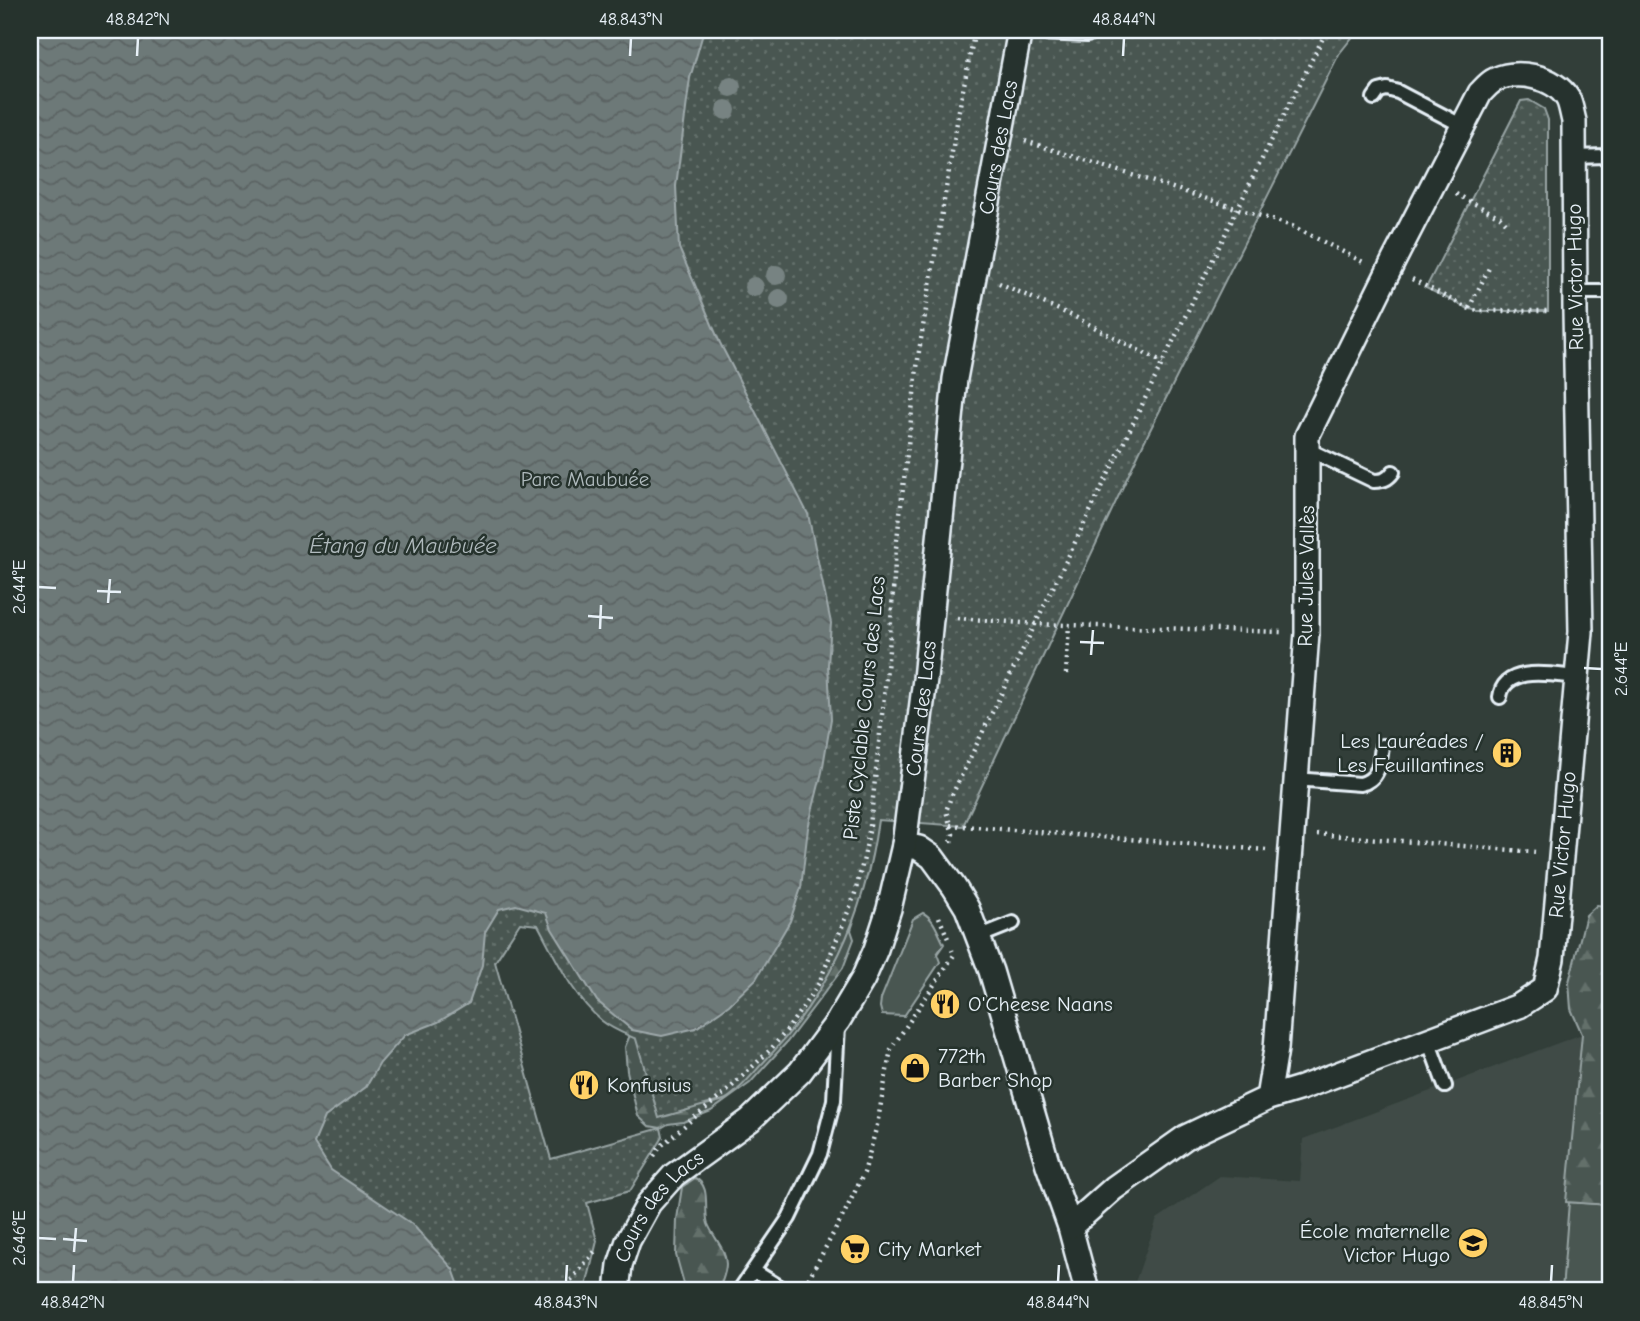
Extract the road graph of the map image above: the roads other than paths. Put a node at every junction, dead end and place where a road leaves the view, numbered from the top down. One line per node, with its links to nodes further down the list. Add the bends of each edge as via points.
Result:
1 (1020, 31): 2 (lane); 16 (street, Cours des Lacs, via 956,379)
2 (1087, 35)
3 (1480, 93): 5 (street, Rue Jules Vallès); 7 (street, Rue Victor Hugo, via 1494,80 1515,75 1537,76 1553,84 1568,99 1574,121)
4 (1374, 98): 5 (lane, via 1379,91 1398,92)
5 (1464, 126): 10 (street, Rue Jules Vallès, via 1307,436)
6 (1606, 156): 7 (lane)
7 (1574, 159): 9 (street, Rue Victor Hugo)
8 (1610, 292): 9 (lane)
9 (1575, 302): 12 (street, Rue Victor Hugo, via 1581,632)
10 (1307, 449): 11 (lane, via 1368,479 1381,481); 15 (street, Rue Jules Vallès, via 1307,632)
11 (1393, 472)
12 (1577, 677): 13 (lane, via 1518,676 1504,684); 20 (street, Rue Victor Hugo, via 1552,959 1545,989 1519,1006)
13 (1500, 697)
14 (1382, 746): 15 (lane, via 1377,772 1367,783)
15 (1295, 779): 22 (street, Rue Jules Vallès, via 1276,1049)
16 (904, 845): 18 (street, via 919,848 943,870 967,908); 19 (street, Cours des Lacs, via 876,950)
17 (1013, 922): 18 (lane)
18 (978, 937): 23 (street)
19 (838, 1021): 24 (lane, via 834,1100 820,1154 789,1218); 25 (street, Cours des Lacs, via 776,1096 674,1175 649,1203 628,1241)
20 (1428, 1040): 21 (lane); 22 (street, Rue Victor Hugo)
21 (1445, 1086)
22 (1268, 1098): 23 (street, Rue Victor Hugo, via 1186,1138 1123,1181)
23 (1070, 1227): 28 (street)
24 (754, 1270): 26 (lane); 27 (lane)
25 (617, 1291)
26 (739, 1291)
27 (786, 1291)
28 (1087, 1291)

